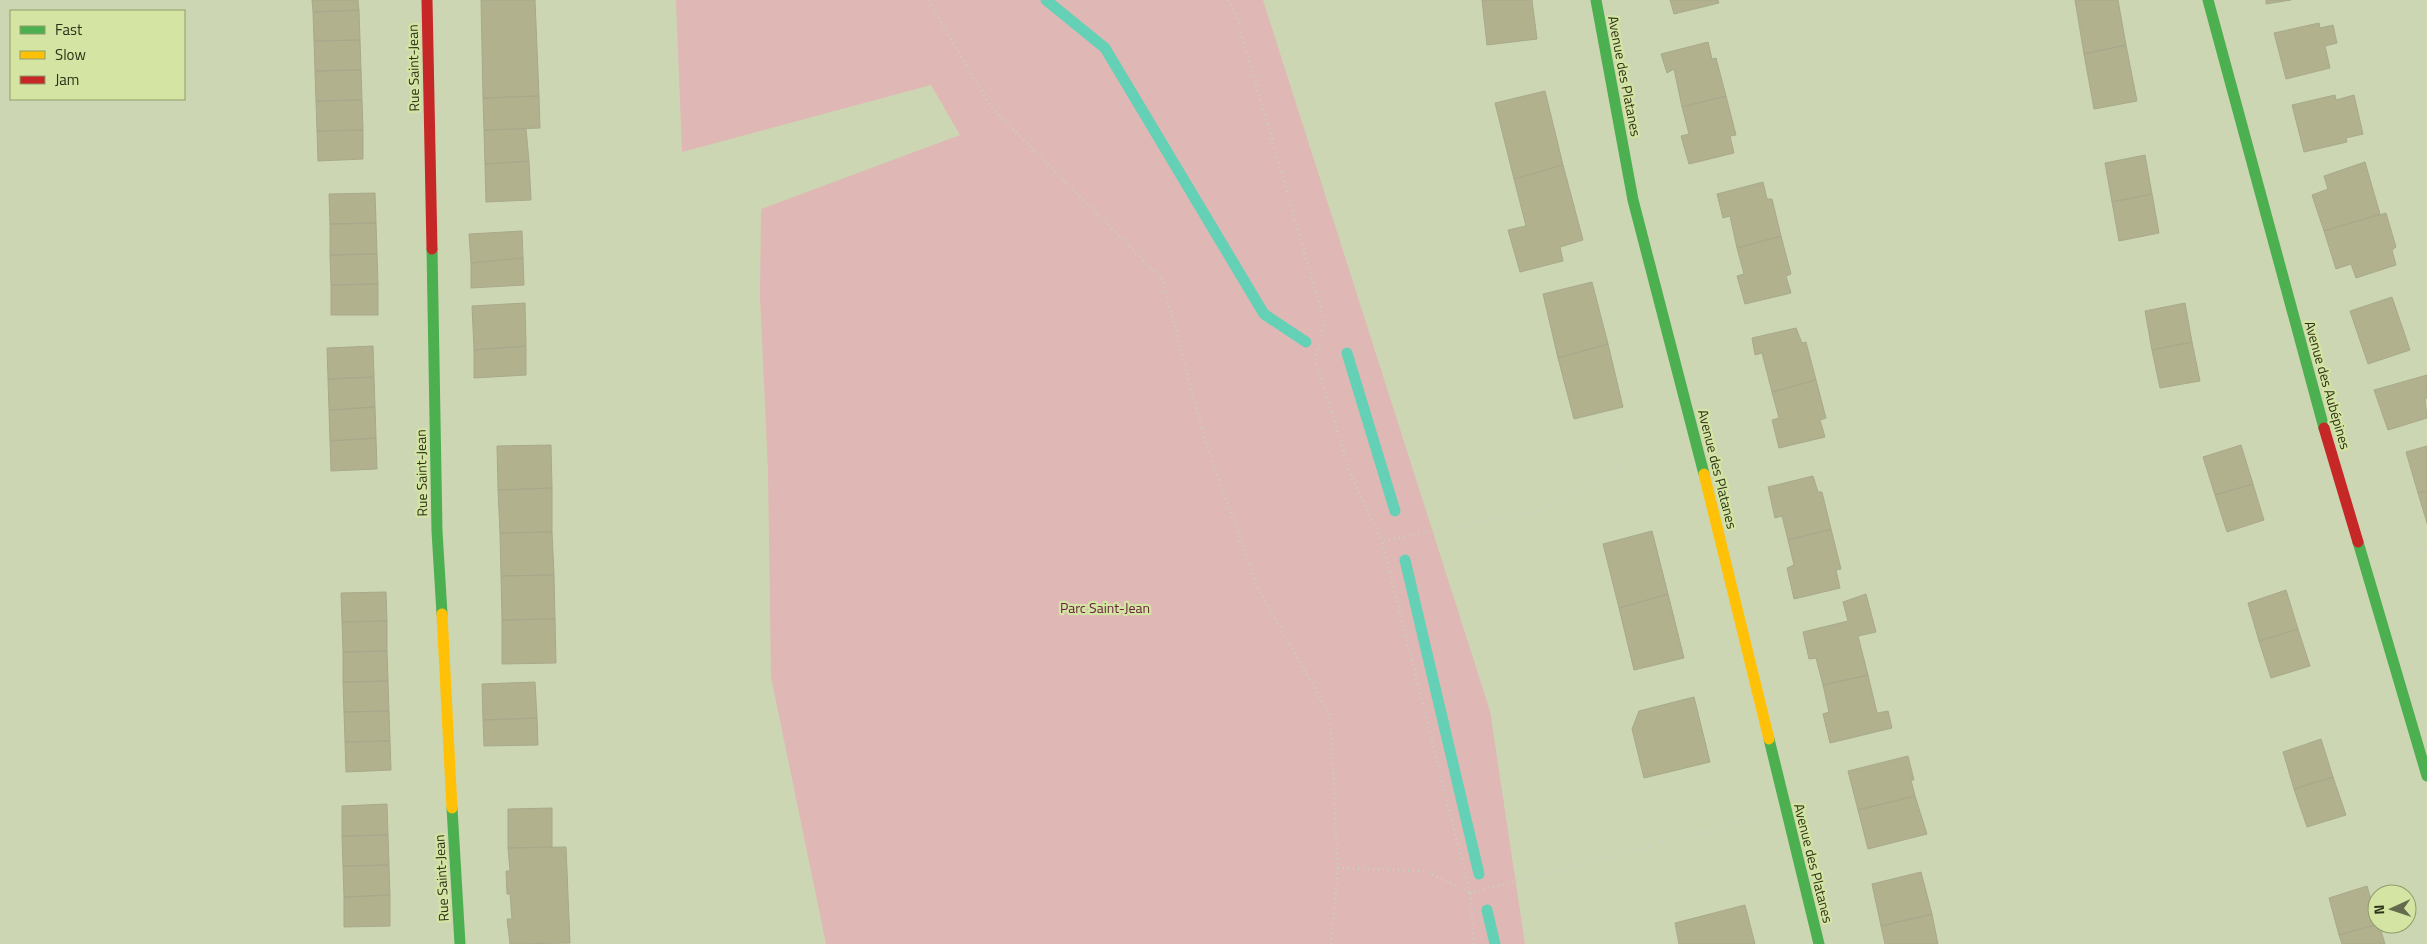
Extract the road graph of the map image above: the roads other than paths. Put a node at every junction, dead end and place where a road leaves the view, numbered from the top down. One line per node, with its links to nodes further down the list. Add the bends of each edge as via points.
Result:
1 (427, 0): 5 (street, Rue Saint-Jean, via 437,530)
2 (1596, 0): 6 (street, Avenue des Platanes, via 1633,200 1695,436)
3 (2208, 0): 4 (street, Avenue des Aubépines, via 2307,370)
4 (2427, 776)
5 (460, 944)
6 (1819, 944)

